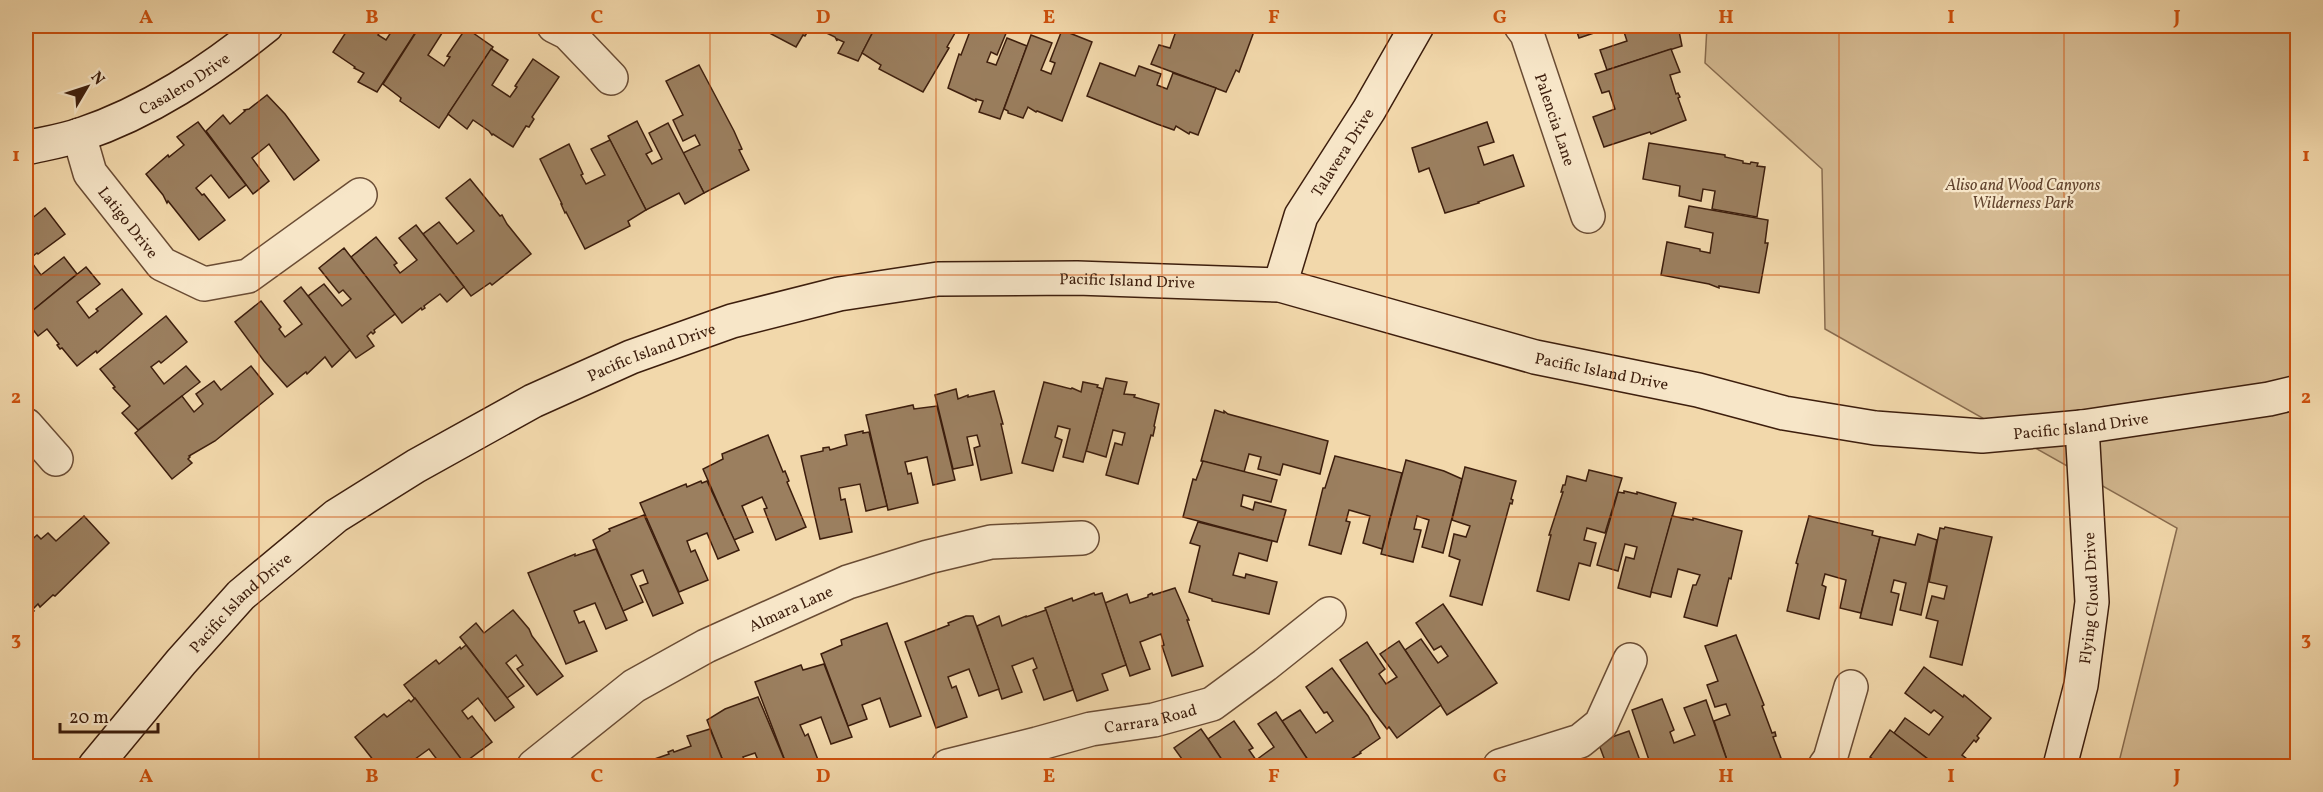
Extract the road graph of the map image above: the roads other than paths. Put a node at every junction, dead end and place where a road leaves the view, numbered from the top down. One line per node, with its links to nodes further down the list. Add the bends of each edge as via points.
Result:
1 (266, 26): 6 (street, Casalero Drive, via 225,59 154,104)
2 (554, 26): 5 (street, via 568,33)
3 (1417, 26): 10 (street, Talavera Drive, via 1301,216)
4 (1521, 26): 9 (street, Palencia Lane)
5 (611, 78)
6 (79, 135): 7 (street, Casalero Drive); 8 (street, Latigo Drive, via 90,173 162,264 204,284 248,276)
7 (26, 148)
8 (360, 195)
9 (1588, 216)
10 (1280, 285): 13 (street, Pacific Island Drive, via 1534,357 1698,390 1784,413 1875,428 1982,436); 20 (street, Pacific Island Drive, via 1077,278 938,279 840,294 732,321 631,357 533,401 336,516 241,595)
11 (2298, 392): 13 (street, Pacific Island Drive)
12 (26, 425): 14 (street)
13 (2082, 427): 25 (street, Flying Cloud Drive, via 2092,602 2081,685)
14 (56, 459)
15 (1082, 538): 21 (street, Almara Lane, via 991,542 848,582 706,646 634,686)
16 (1329, 614): 19 (street, Carrara Road, via 1212,704 1155,720 1091,729)
17 (1630, 660): 23 (street, via 1602,724 1580,741)
18 (1851, 687): 24 (street)
19 (1041, 755): 22 (street, Carrara Road)
20 (95, 766)
21 (534, 766)
22 (948, 766)
23 (1500, 766)
24 (1825, 766)
25 (2060, 766)

